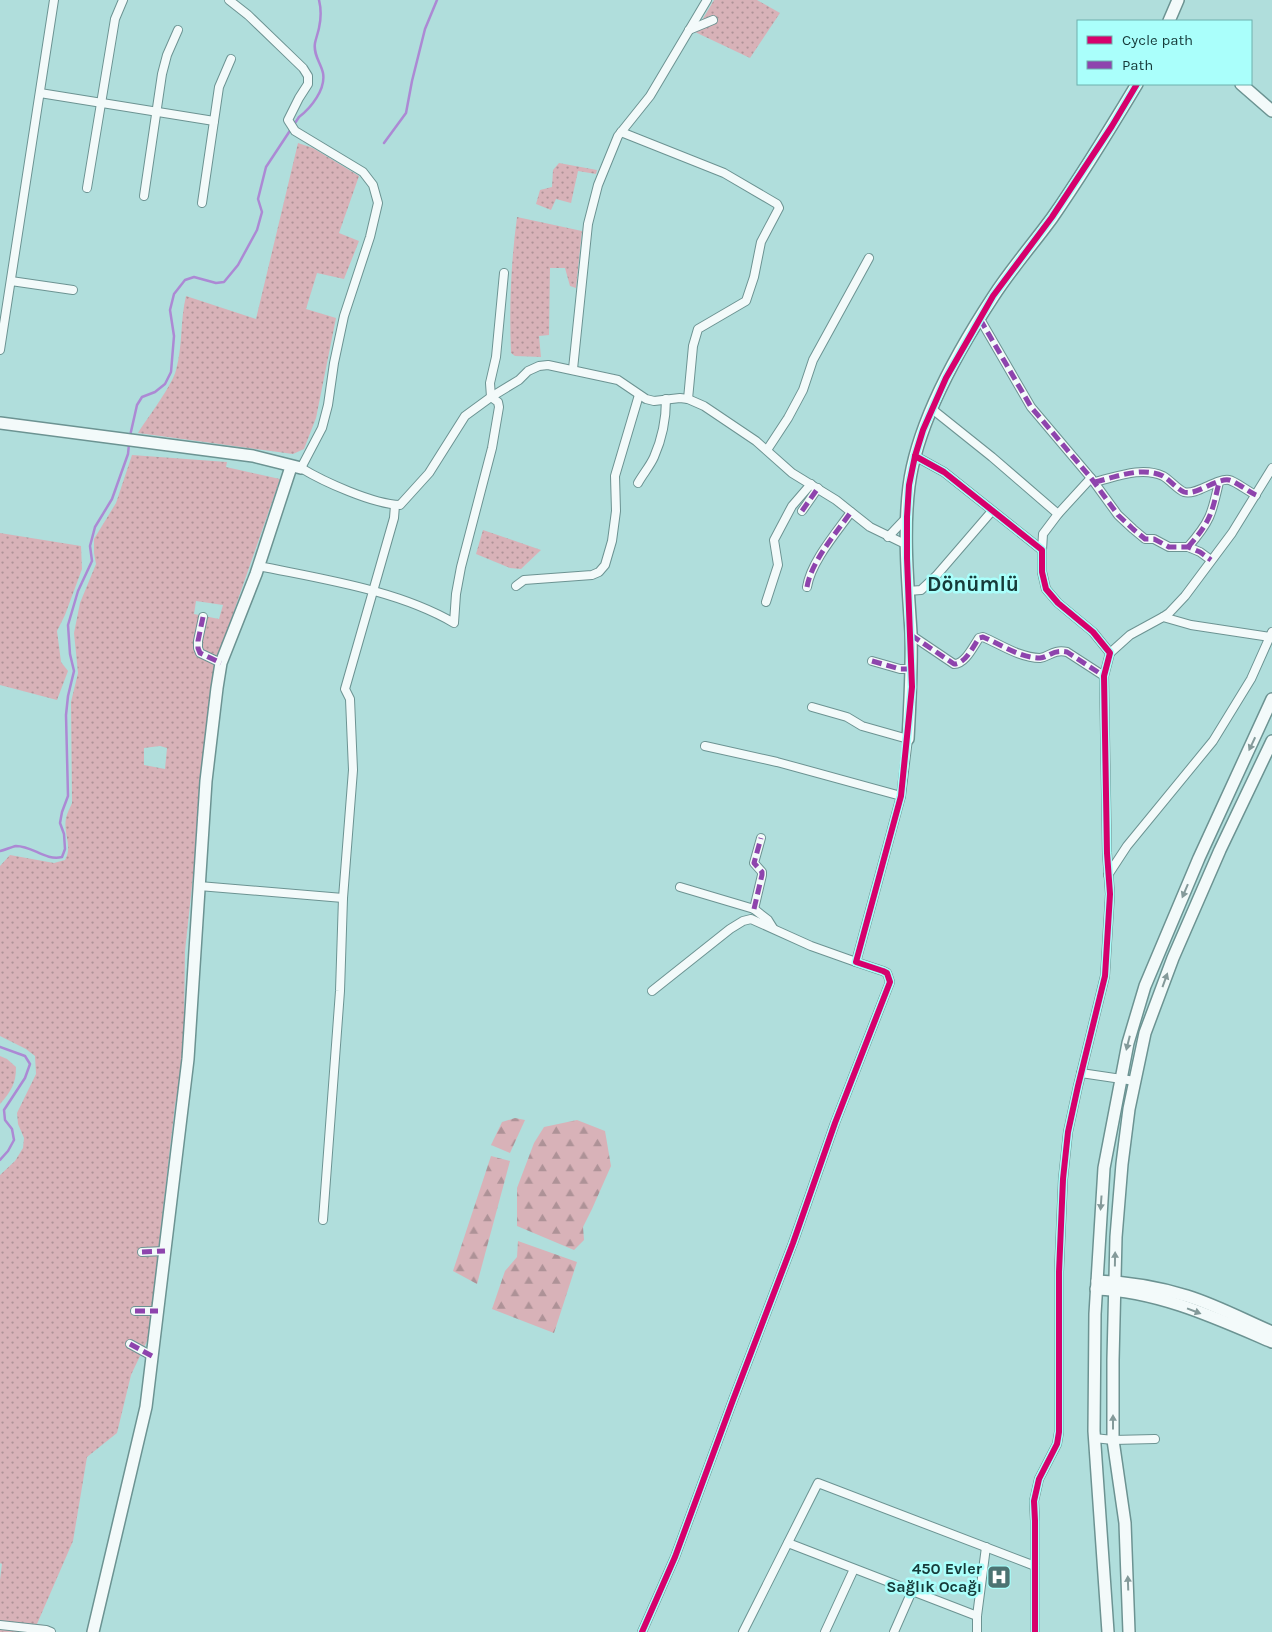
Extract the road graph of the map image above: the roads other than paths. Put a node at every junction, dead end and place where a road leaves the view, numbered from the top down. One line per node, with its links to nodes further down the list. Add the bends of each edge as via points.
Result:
1 (54, 0): 13 (street)
2 (122, 0): 14 (street, via 115,19)
3 (229, 0): 38 (street, via 308,76 308,84 288,120 295,131 363,172 373,185 378,203 344,316 322,428)
4 (707, 0): 9 (street)
5 (1178, 0): 6 (street)
6 (1172, 19)
7 (713, 20): 9 (street)
8 (178, 30): 16 (street, via 167,55)
9 (689, 30): 18 (street, via 650,96)
10 (231, 59): 17 (street, via 218,87)
11 (1136, 85): 27 (street, via 1052,217)
12 (1242, 85): 15 (street)
13 (40, 93): 14 (street); 24 (street)
14 (101, 103): 16 (street); 19 (street)
15 (1272, 111)
16 (156, 112): 17 (street); 20 (street)
17 (214, 121): 21 (street)
18 (620, 132): 29 (street, via 598,186 588,224); 32 (street, via 724,173 780,208 761,242 746,301 698,329 693,346)
19 (88, 188)
20 (144, 196)
21 (202, 203)
22 (869, 258): 36 (street, via 813,360 788,418)
23 (504, 273): 31 (street)
24 (11, 281): 25 (street); 26 (street)
25 (73, 290)
26 (3, 312): 28 (street)
27 (980, 319): 34 (street); 40 (street, via 1032,407)
28 (0, 350)
29 (572, 369): 30 (street, via 618,380); 31 (street, via 539,366)
30 (639, 395): 33 (street, via 654,401); 57 (street, via 614,476 616,511 605,565 592,575 524,580)
31 (491, 397): 45 (street, via 465,416 429,473 408,498 400,505); 59 (street, via 499,406 492,448 461,567 454,623 434,612)
32 (688, 399): 33 (street); 36 (street, via 723,418)
33 (666, 400): 42 (street, via 662,433 654,457)
34 (932, 409): 37 (street); 49 (street)
35 (0, 423): 38 (street, via 252,456)
36 (767, 450): 43 (street, via 792,473)
37 (915, 456): 47 (street, via 944,472); 50 (street)
38 (296, 467): 45 (street, via 386,505); 56 (street)
39 (1272, 468): 44 (street)
40 (1093, 480): 41 (street, via 1150,471 1184,492); 49 (street); 53 (street, via 1118,514 1145,539 1154,539 1170,547)
41 (1219, 482): 44 (street, via 1229,480); 53 (street, via 1211,516 1204,530)
42 (638, 484)
43 (814, 486): 46 (street); 48 (street); 61 (street, via 792,506 774,540 778,565)
44 (1256, 495): 55 (street)
45 (394, 505): 59 (street, via 394,518)
46 (802, 511)
47 (992, 511): 54 (street); 60 (street, via 936,576 921,590)
48 (851, 512): 51 (street); 58 (street, via 823,552)
49 (1058, 514): 54 (street, via 1043,534)
50 (907, 518): 51 (street); 52 (street)
51 (888, 537): 52 (street)
52 (907, 545): 60 (street)
53 (1188, 547): 55 (street)
54 (1042, 550): 66 (street, via 1046,588 1058,603 1093,632)
55 (1210, 560): 62 (street, via 1185,596)
56 (259, 566): 59 (street); 68 (street)
57 (516, 586)
58 (807, 587)
59 (372, 591): 81 (street, via 346,688 350,699 353,770)
60 (908, 591): 65 (street)
61 (766, 602)
62 (1163, 617): 64 (street, via 1192,625); 66 (street, via 1130,635)
63 (202, 618): 68 (street, via 200,653)
64 (1271, 634): 78 (street, via 1251,679 1213,741 1127,846)
65 (911, 635): 69 (street); 70 (street, via 954,664 959,664 983,637 1042,658 1053,652 1066,652)
66 (1110, 653): 70 (street)
67 (872, 661): 69 (street)
68 (221, 662): 79 (street, via 206,781)
69 (911, 669): 73 (street)
70 (1104, 676): 78 (street)
71 (1272, 699): 87 (street, one-way to 87, via 1145,986)
72 (812, 707): 73 (street)
73 (908, 739): 76 (street)
74 (1272, 741): 88 (street, one-way to 74, via 1145,1033 1173,958)
75 (705, 746): 76 (street)
76 (901, 796): 84 (street)
77 (762, 838): 82 (street, via 754,863 762,875)
78 (1108, 875): 86 (street, via 1110,894 1105,976)
79 (199, 886): 81 (street); 90 (street, via 188,1060)
80 (680, 888): 82 (street)
81 (343, 898): 89 (street, via 340,990)
82 (754, 909): 83 (street)
83 (773, 928): 84 (street); 85 (street, via 751,919 743,921)
84 (856, 962): 112 (street, via 887,973 890,982 675,1557)
85 (652, 991)
86 (1081, 1073): 87 (street); 105 (street, via 1068,1132 1063,1179 1059,1432 1057,1444 1039,1479 1034,1501)
87 (1120, 1079): 88 (street); 92 (street, one-way to 92, via 1104,1168)
88 (1135, 1081): 93 (street, one-way to 88, via 1122,1164)
89 (323, 1220)
90 (165, 1251): 91 (street); 95 (street)
91 (142, 1252)
92 (1096, 1285): 93 (street); 100 (street)
93 (1115, 1285): 96 (street, via 1154,1288 1188,1297); 97 (street, one-way to 97, via 1173,1302); 102 (street, one-way to 93)
94 (135, 1311): 95 (street)
95 (158, 1311): 99 (street)
96 (1272, 1332)
97 (1272, 1342)
98 (130, 1344): 99 (street)
99 (152, 1356): 111 (street, via 146,1407)
100 (1094, 1438): 102 (street); 118 (street)
101 (1155, 1439): 102 (street)
102 (1113, 1440): 119 (street, one-way to 102, via 1125,1523)
103 (788, 1543): 104 (street, via 818,1484); 106 (street); 113 (street)
104 (986, 1547): 105 (street); 108 (street)
105 (1035, 1566): 117 (street)
106 (854, 1569): 107 (street); 114 (street)
107 (912, 1591): 108 (street); 115 (street)
108 (977, 1616): 116 (street)
109 (0, 1625): 110 (street)
110 (51, 1632)
111 (93, 1632)
112 (642, 1632)
113 (743, 1632)
114 (825, 1632)
115 (894, 1632)
116 (977, 1632)
117 (1035, 1632)
118 (1108, 1632)
119 (1130, 1632)

